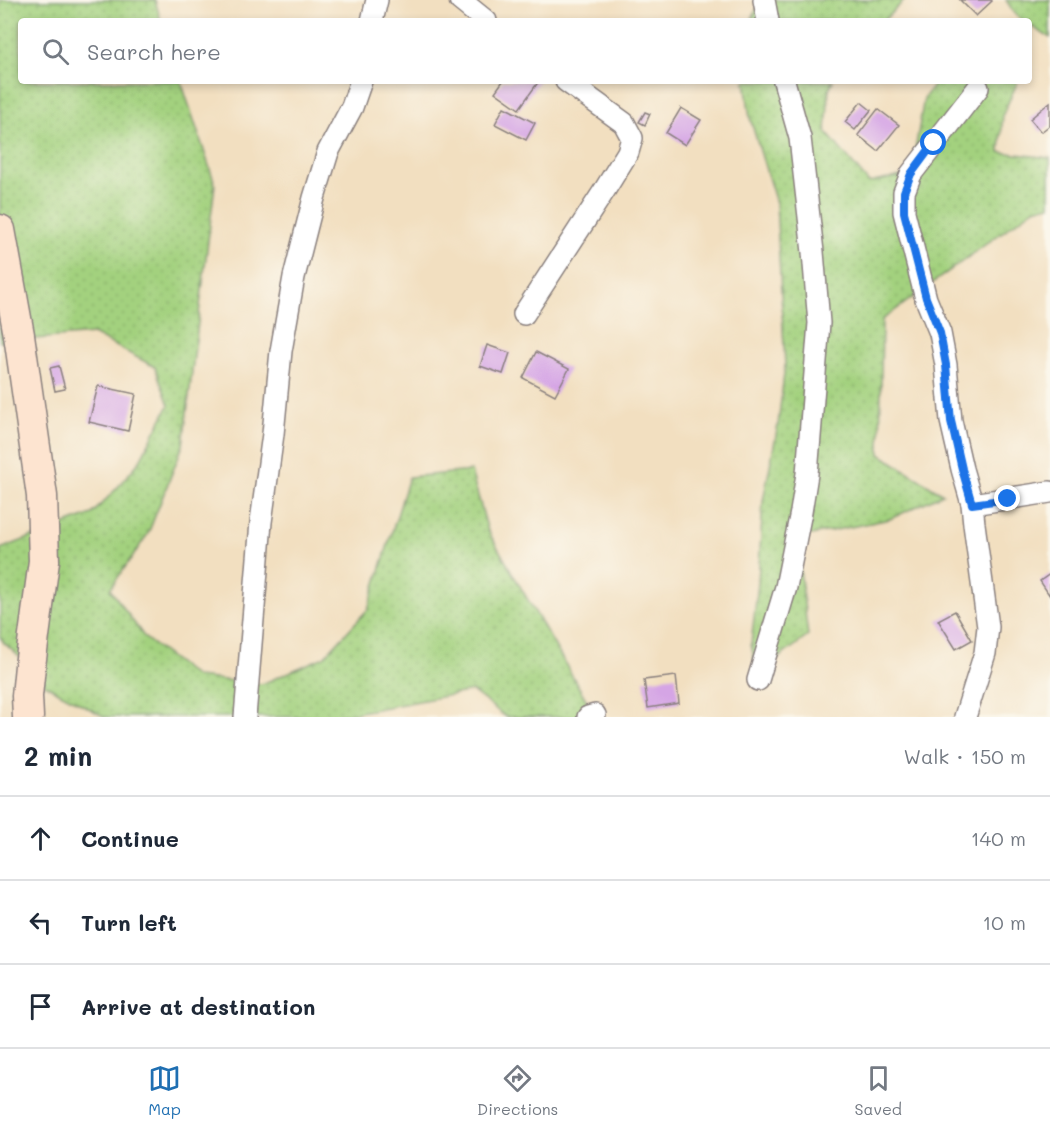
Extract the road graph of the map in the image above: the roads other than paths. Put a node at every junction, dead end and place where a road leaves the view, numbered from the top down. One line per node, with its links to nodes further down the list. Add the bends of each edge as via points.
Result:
1 (377, 0): 4 (street)
2 (460, 0): 5 (street)
3 (764, 0): 6 (street)
4 (373, 18)
5 (482, 18)
6 (767, 18)
7 (360, 84): 17 (street, via 328,152 294,278 281,351 261,522)
8 (570, 84): 12 (street, via 624,123 632,138 616,172)
9 (785, 84): 15 (street, via 800,138 819,322 801,512 786,587)
10 (978, 88): 14 (street, via 911,174 904,192 904,212 923,288 940,333 951,421)
11 (0, 230): 16 (street, via 42,496 44,561 29,676)
12 (524, 314)
13 (1050, 492): 14 (street)
14 (972, 504): 18 (street, via 988,627 985,653)
15 (758, 680)
16 (28, 717)
17 (245, 717)
18 (965, 717)

